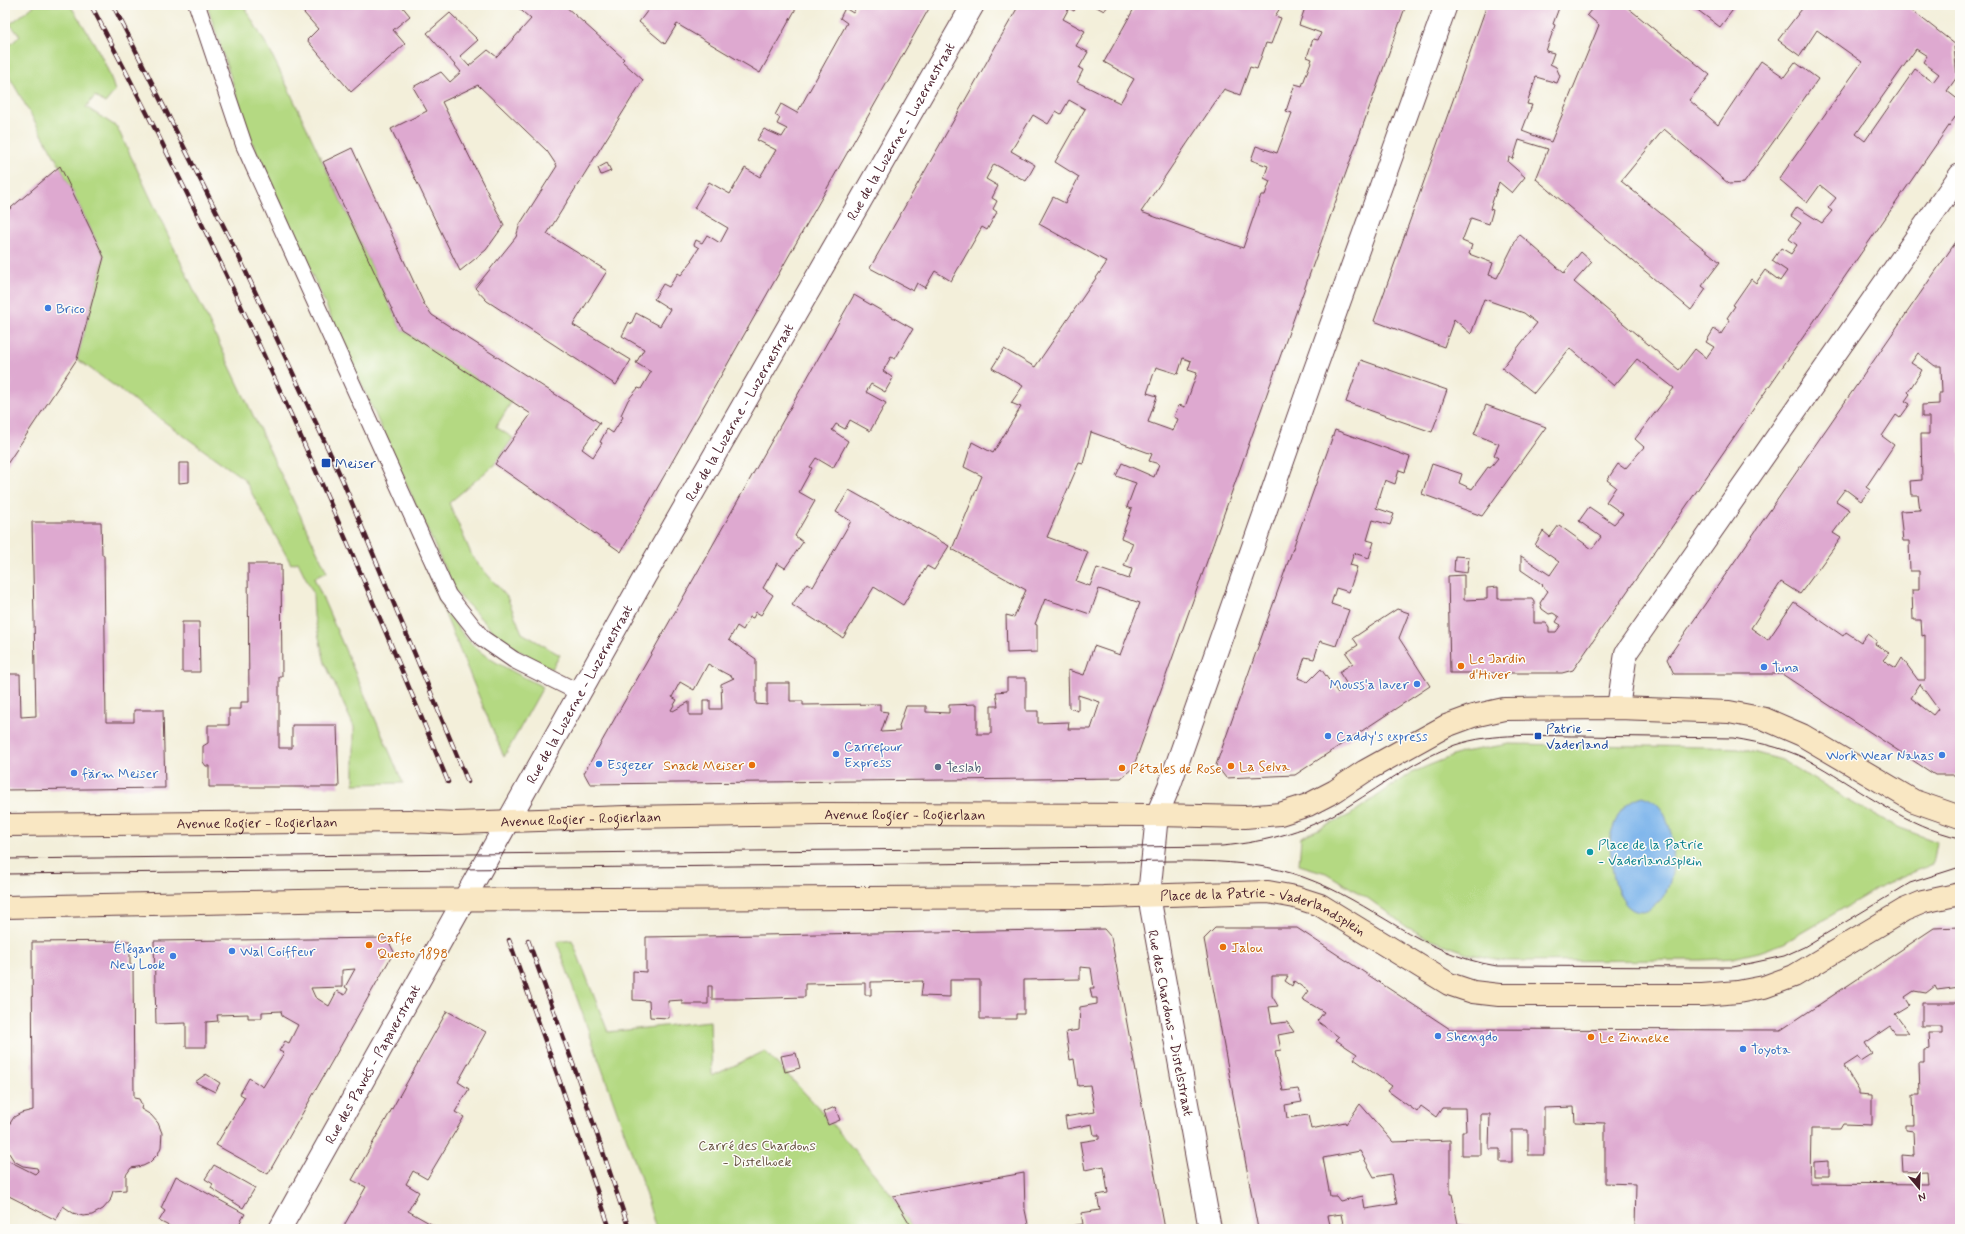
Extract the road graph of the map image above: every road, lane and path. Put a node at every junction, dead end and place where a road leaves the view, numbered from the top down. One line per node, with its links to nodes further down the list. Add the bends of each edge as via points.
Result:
1 (197, 5): 5 (lane, via 244,145 448,595 482,638 514,660)
2 (973, 5): 5 (street, Rue de la Luzerne - Luzernestraat)
3 (1446, 5): 7 (street, Rue des Chardons - Distelsstraat)
4 (1960, 175): 6 (street, via 1626,653)
5 (580, 693): 9 (street, Rue de la Luzerne - Luzernestraat)
6 (1618, 708): 7 (street, via 1504,709 1473,716 1434,732 1308,805 1280,814 1245,817); 8 (street, via 1729,712 1765,719 1802,735 1914,801)
7 (1157, 815): 9 (street, Avenue Rogier - Rogierlaan, via 821,814); 12 (street, Rue des Chardons - Distelsstraat)
8 (1960, 817)
9 (508, 822): 10 (street, Avenue Rogier - Rogierlaan); 13 (street, Rue de la Luzerne - Luzernestraat)
10 (5, 825)
11 (1960, 894): 12 (street, Place de la Patrie - Vaderlandsplein, via 1923,902 1904,910 1794,976 1738,992 1671,995 1499,995 1473,992 1449,984 1320,905 1307,901 1268,892)
12 (1149, 896): 13 (street); 16 (street, Rue des Chardons - Distelsstraat)
13 (465, 900): 14 (street); 15 (street, Rue des Pavots - Papaverstraat)
14 (5, 907)
15 (280, 1229)
16 (1210, 1229)

